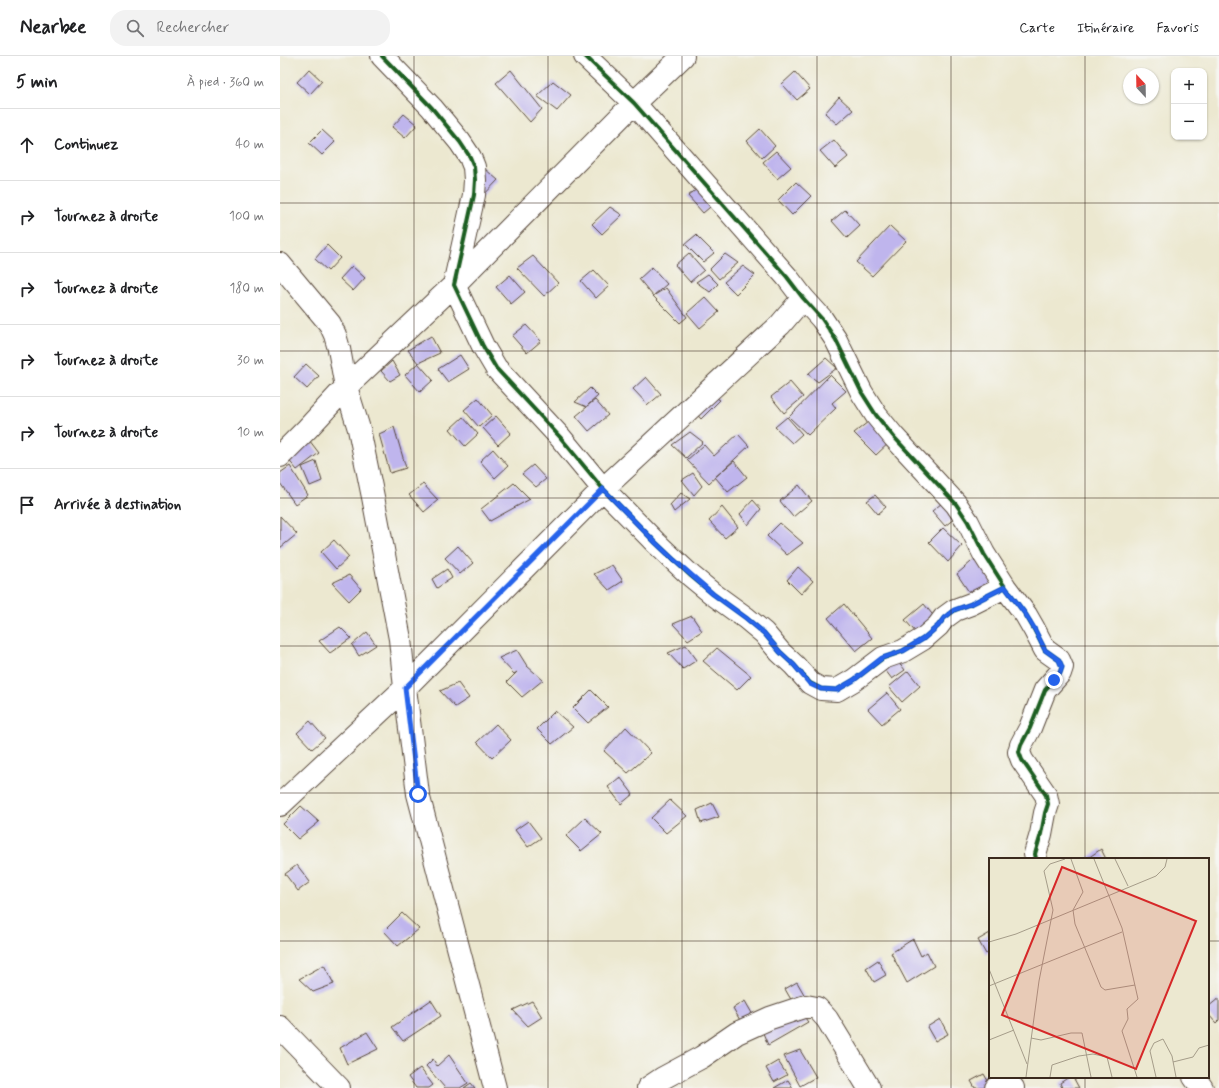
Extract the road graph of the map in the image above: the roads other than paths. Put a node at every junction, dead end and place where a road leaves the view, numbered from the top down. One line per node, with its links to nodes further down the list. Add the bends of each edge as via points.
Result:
1 (382, 56): 6 (street, via 432,108 460,142 474,167 474,195)
2 (585, 56): 4 (street)
3 (683, 56): 4 (street)
4 (634, 103): 6 (street); 7 (street)
5 (280, 264): 8 (street, via 330,324 339,349)
6 (454, 285): 8 (street); 10 (street, via 496,368 560,437)
7 (803, 298): 10 (street, via 780,325); 11 (street, via 836,340 876,415 956,504)
8 (346, 387): 9 (street); 12 (street, via 359,429 373,497 400,639)
9 (280, 456)
10 (603, 489): 11 (street, via 671,558 764,633 810,684 821,689 837,690 882,658 903,651 923,639 954,610); 12 (street)
11 (1005, 587): 14 (street, via 1026,615 1045,650 1059,660 1062,667 1045,690 1019,752 1046,796 1048,804)
12 (405, 688): 13 (street); 18 (street, via 418,794)
13 (280, 805)
14 (1036, 858)
15 (280, 1027): 17 (street)
16 (1195, 1078): 23 (street)
17 (339, 1088)
18 (495, 1088)
19 (648, 1088): 20 (street, via 702,1057 737,1033 806,1006 817,1008 827,1018)
20 (869, 1088)
21 (996, 1088): 22 (street)
22 (1013, 1088)
23 (1202, 1088)

